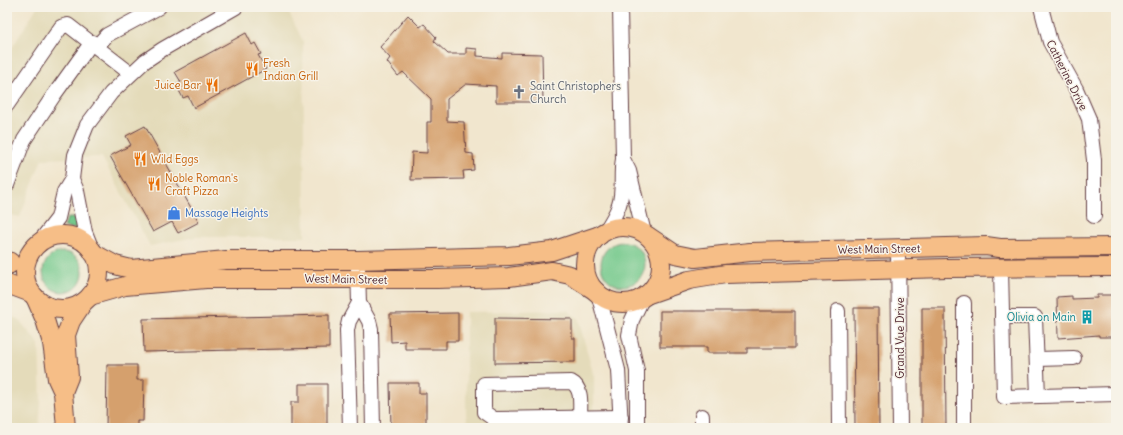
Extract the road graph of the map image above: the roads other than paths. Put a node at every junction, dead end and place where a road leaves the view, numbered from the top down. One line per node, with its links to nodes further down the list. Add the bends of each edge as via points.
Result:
1 (159, 7): 5 (street)
2 (236, 7): 6 (street, via 163,48)
3 (620, 7): 8 (street)
4 (1040, 7): 11 (street, Catherine Drive, via 1050,42 1089,119 1094,160)
5 (94, 44): 6 (street); 7 (street, via 68,25 61,27); 10 (street, via 54,95 24,140)
6 (130, 73): 9 (street, via 103,102 85,129 75,155)
7 (7, 105)
8 (623, 159): 12 (street, via 620,171 620,205); 13 (street, via 629,171)
9 (72, 179): 15 (street, via 64,192 58,218); 17 (street, via 85,232)
10 (7, 185)
11 (1094, 216)
12 (602, 234): 13 (main road, via 626,227); 18 (main road, West Main Street, via 562,249 528,255); 25 (main road, via 589,250 586,261 588,279)
13 (646, 235): 16 (main road, West Main Street, via 675,254 691,258 750,252); 27 (main road, via 657,248 661,269 657,283)
14 (1116, 247): 16 (main road, West Main Street)
15 (35, 248): 17 (main road, via 51,238 66,236 81,241); 19 (main road); 26 (main road, via 26,268 26,281)
16 (898, 248): 22 (street, Grand Vue Drive)
17 (93, 252): 18 (main road, West Main Street, via 114,265 131,268 226,260); 28 (main road, via 99,272 96,288)
18 (358, 260): 23 (street)
19 (8, 263)
20 (1116, 267): 21 (main road, West Main Street)
21 (1001, 269): 22 (main road, West Main Street); 32 (street)
22 (899, 270): 27 (main road, West Main Street, via 719,274 685,281); 45 (street, Grand Vue Drive)
23 (359, 280): 25 (main road, West Main Street, via 497,278 556,271 570,275); 28 (main road, West Main Street, via 199,279 126,286); 30 (street)
24 (7, 284): 26 (main road)
25 (598, 293): 27 (main road, via 617,302 628,302); 39 (street, via 618,370)
26 (33, 295): 28 (main road, via 47,306 56,308 70,308); 35 (main road, via 49,332 57,379)
27 (644, 296): 43 (street, via 632,320 629,335 637,371)
28 (86, 300): 35 (main road, via 71,321 67,332 69,377)
29 (964, 303): 46 (street)
30 (358, 304): 41 (street, via 347,330); 42 (street, via 371,329)
31 (838, 311): 44 (street)
32 (1002, 317): 34 (street, via 1035,317); 37 (street, via 1004,397)
33 (1074, 358): 34 (street)
34 (1037, 359): 37 (street)
35 (63, 392): 40 (main road)
36 (1116, 394): 37 (street)
37 (1038, 396)
38 (580, 417): 38 (street, via 494,419 484,412 484,384 571,382 579,390); 39 (street)
39 (621, 422)
40 (66, 428)
41 (350, 428)
42 (373, 428)
43 (638, 428)
44 (839, 428)
45 (900, 428)
46 (964, 428)

